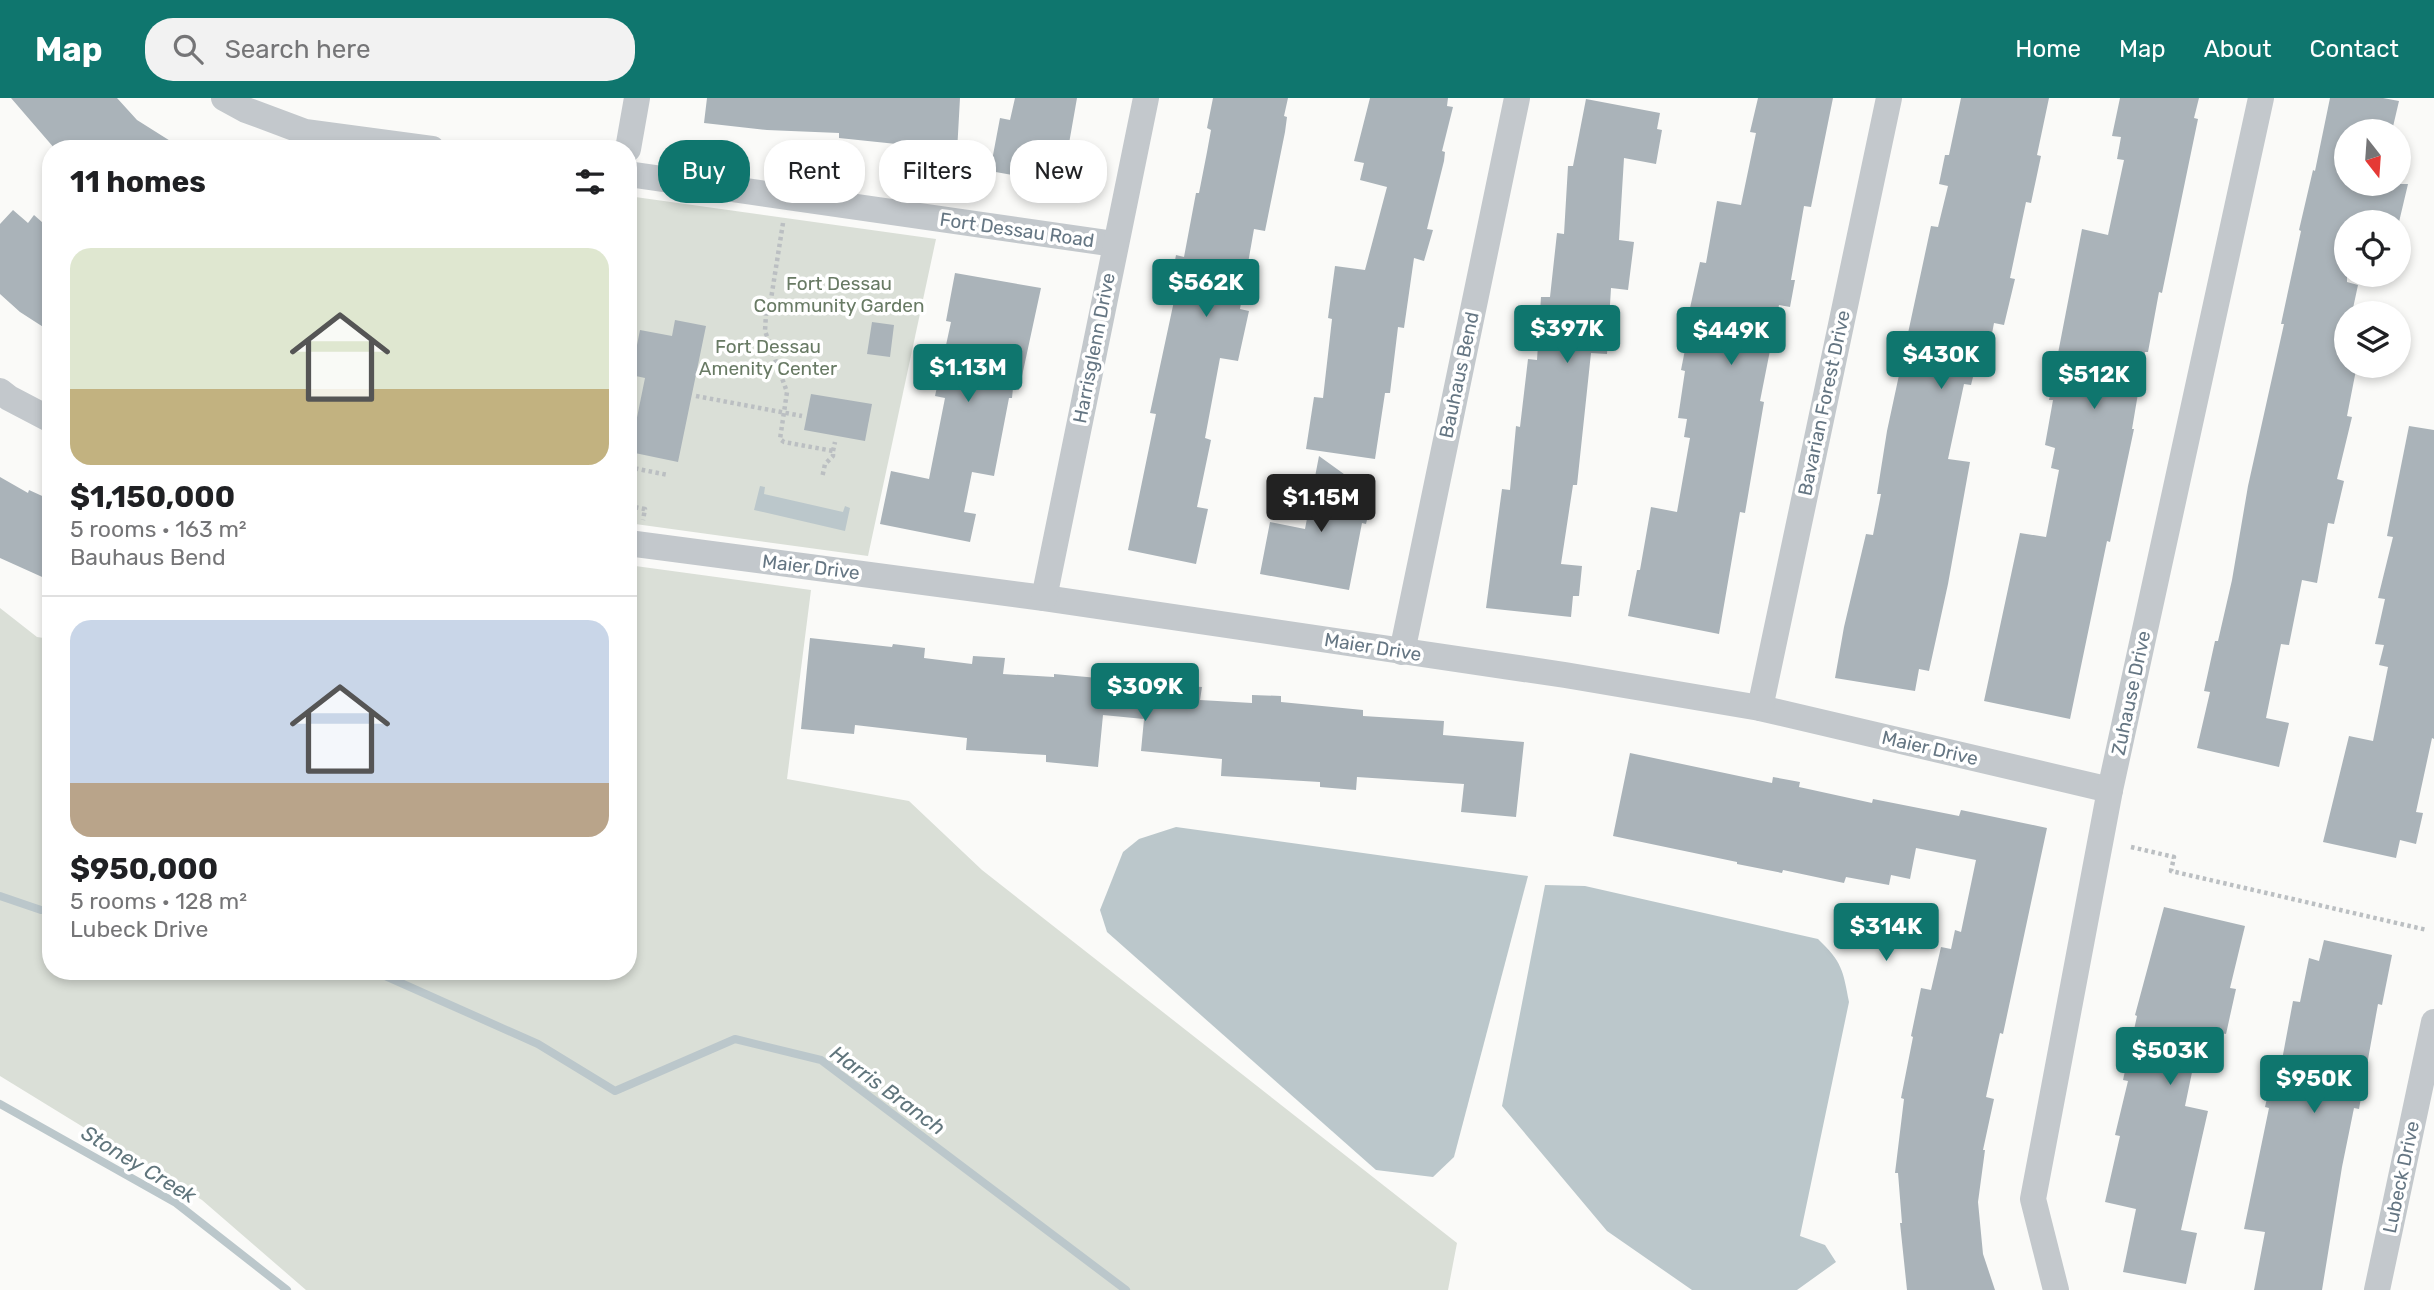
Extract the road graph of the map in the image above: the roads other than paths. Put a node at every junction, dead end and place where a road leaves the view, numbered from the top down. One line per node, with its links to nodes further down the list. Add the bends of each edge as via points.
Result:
1 (223, 98): 7 (street, via 305,132)
2 (637, 98): 8 (street)
3 (1146, 98): 10 (street, Harrisglenn Drive)
4 (1517, 98): 15 (street, Bauhaus Bend)
5 (1889, 98): 16 (street, Bavarian Forest Drive)
6 (2261, 98): 17 (street, Zuhause Drive)
7 (365, 140)
8 (630, 140)
9 (637, 175): 10 (street, Fort Dessau Road)
10 (1115, 244): 14 (street, Harrisglenn Drive)
11 (0, 391): 12 (street)
12 (42, 415)
13 (637, 544): 14 (street, Maier Drive)
14 (1044, 598): 15 (street, Maier Drive)
15 (1402, 652): 16 (street, Maier Drive)
16 (1760, 708): 17 (street, Maier Drive)
17 (2110, 790): 19 (street, Zuhause Drive, via 2033,1199)
18 (2434, 1022): 20 (street, Lubeck Drive)
19 (2056, 1290)
20 (2377, 1290)

